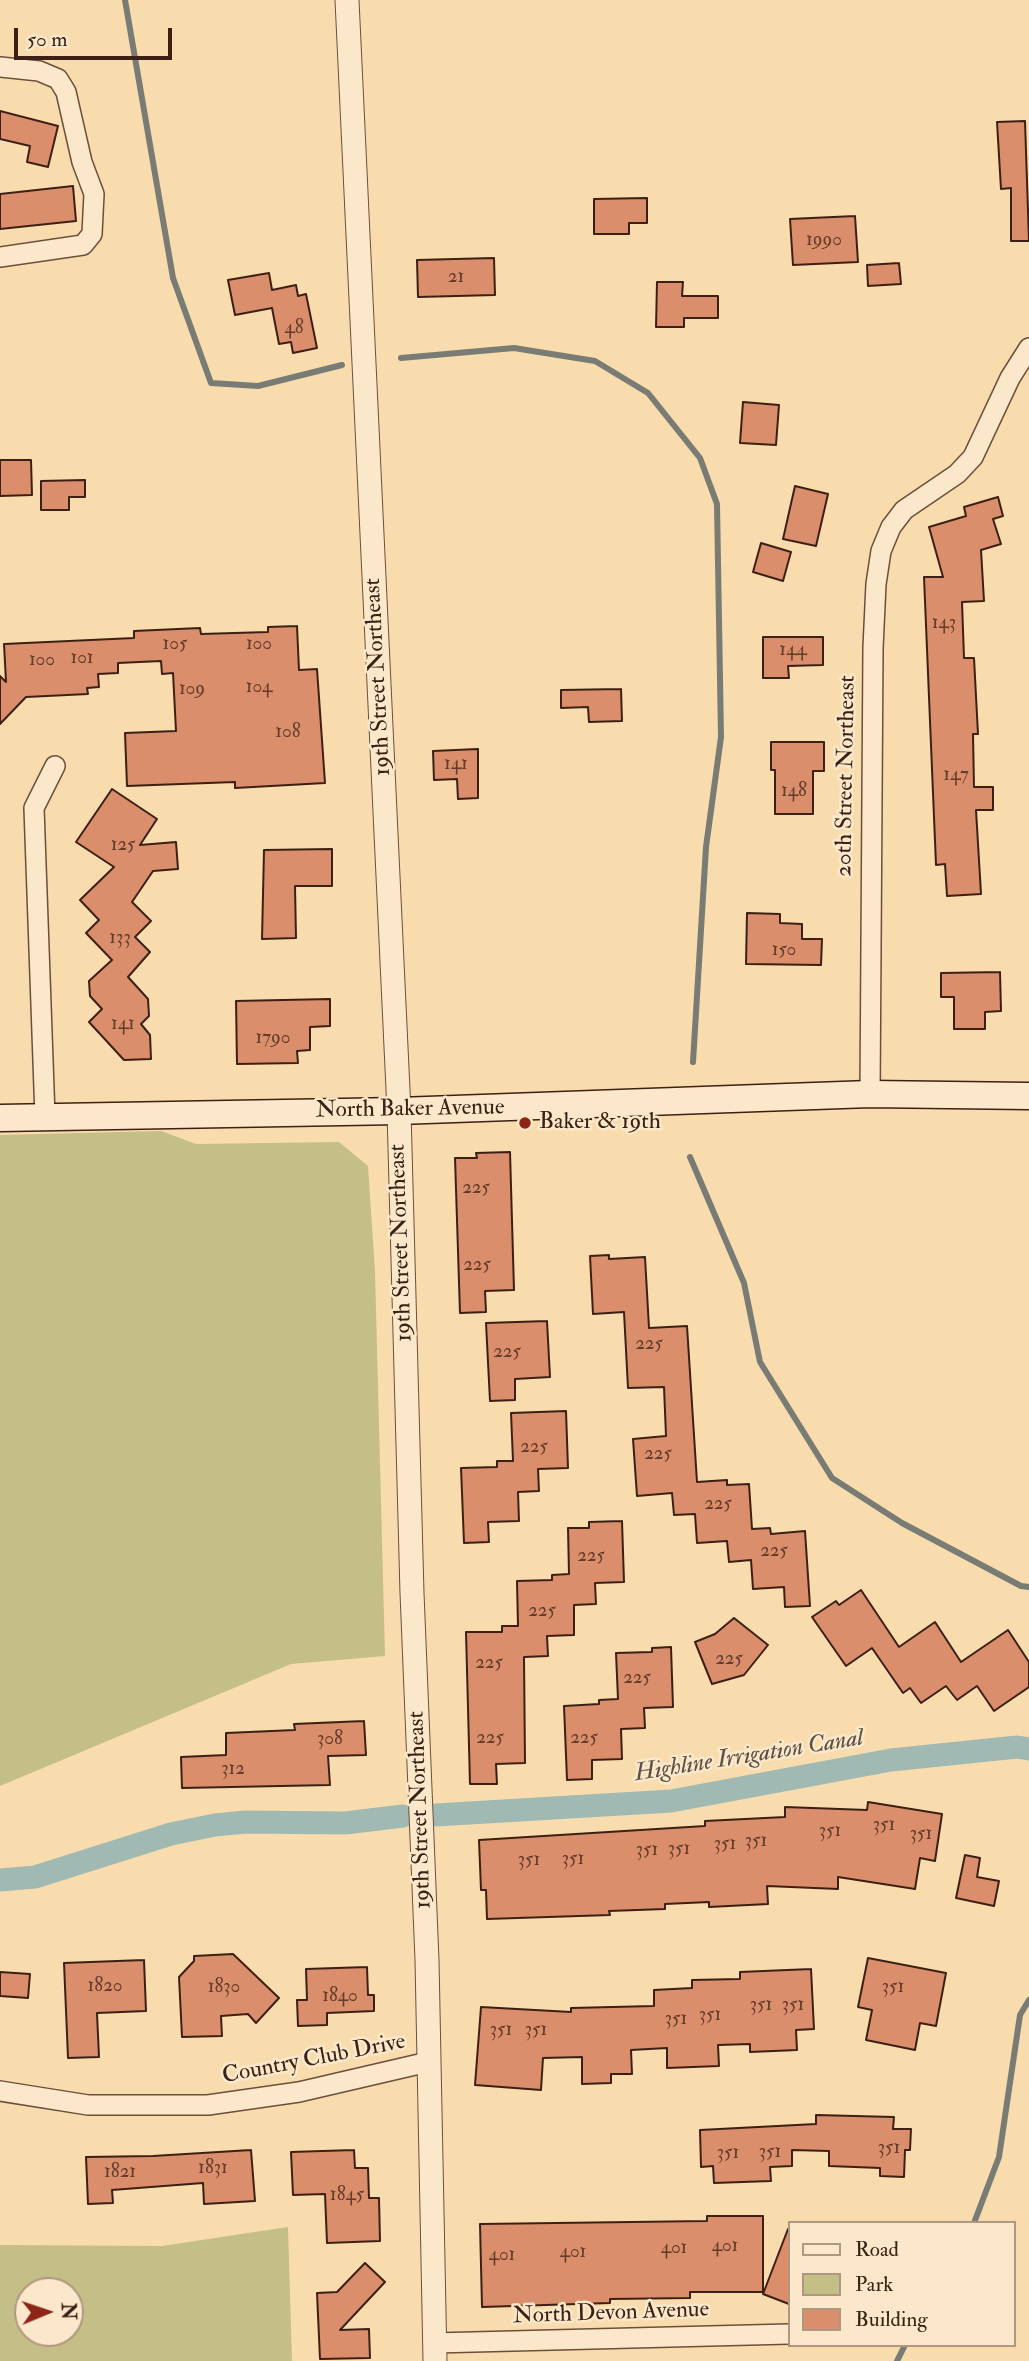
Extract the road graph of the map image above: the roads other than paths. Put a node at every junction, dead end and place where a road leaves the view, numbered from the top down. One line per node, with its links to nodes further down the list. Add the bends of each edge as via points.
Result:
1 (347, 0): 8 (street, 19th Street Northeast)
2 (0, 66): 3 (street, via 58,79 66,92 94,194 92,233 82,246)
3 (0, 257)
4 (1029, 348): 6 (street, 20th Street Northeast, via 973,457 957,474 904,510 881,551 876,584)
5 (55, 766): 9 (street, via 34,808)
6 (870, 1094): 7 (main road, North Baker Avenue); 8 (main road, North Baker Avenue)
7 (1029, 1096)
8 (399, 1111): 9 (main road, North Baker Avenue); 11 (street, 19th Street Northeast)
9 (45, 1117): 10 (main road, North Baker Avenue)
10 (0, 1118)
11 (428, 2062): 12 (street, Country Club Drive, via 299,2092 208,2105 88,2105); 14 (street, 19th Street Northeast)
12 (0, 2091)
13 (788, 2334): 14 (street, North Devon Avenue)
14 (435, 2352)

